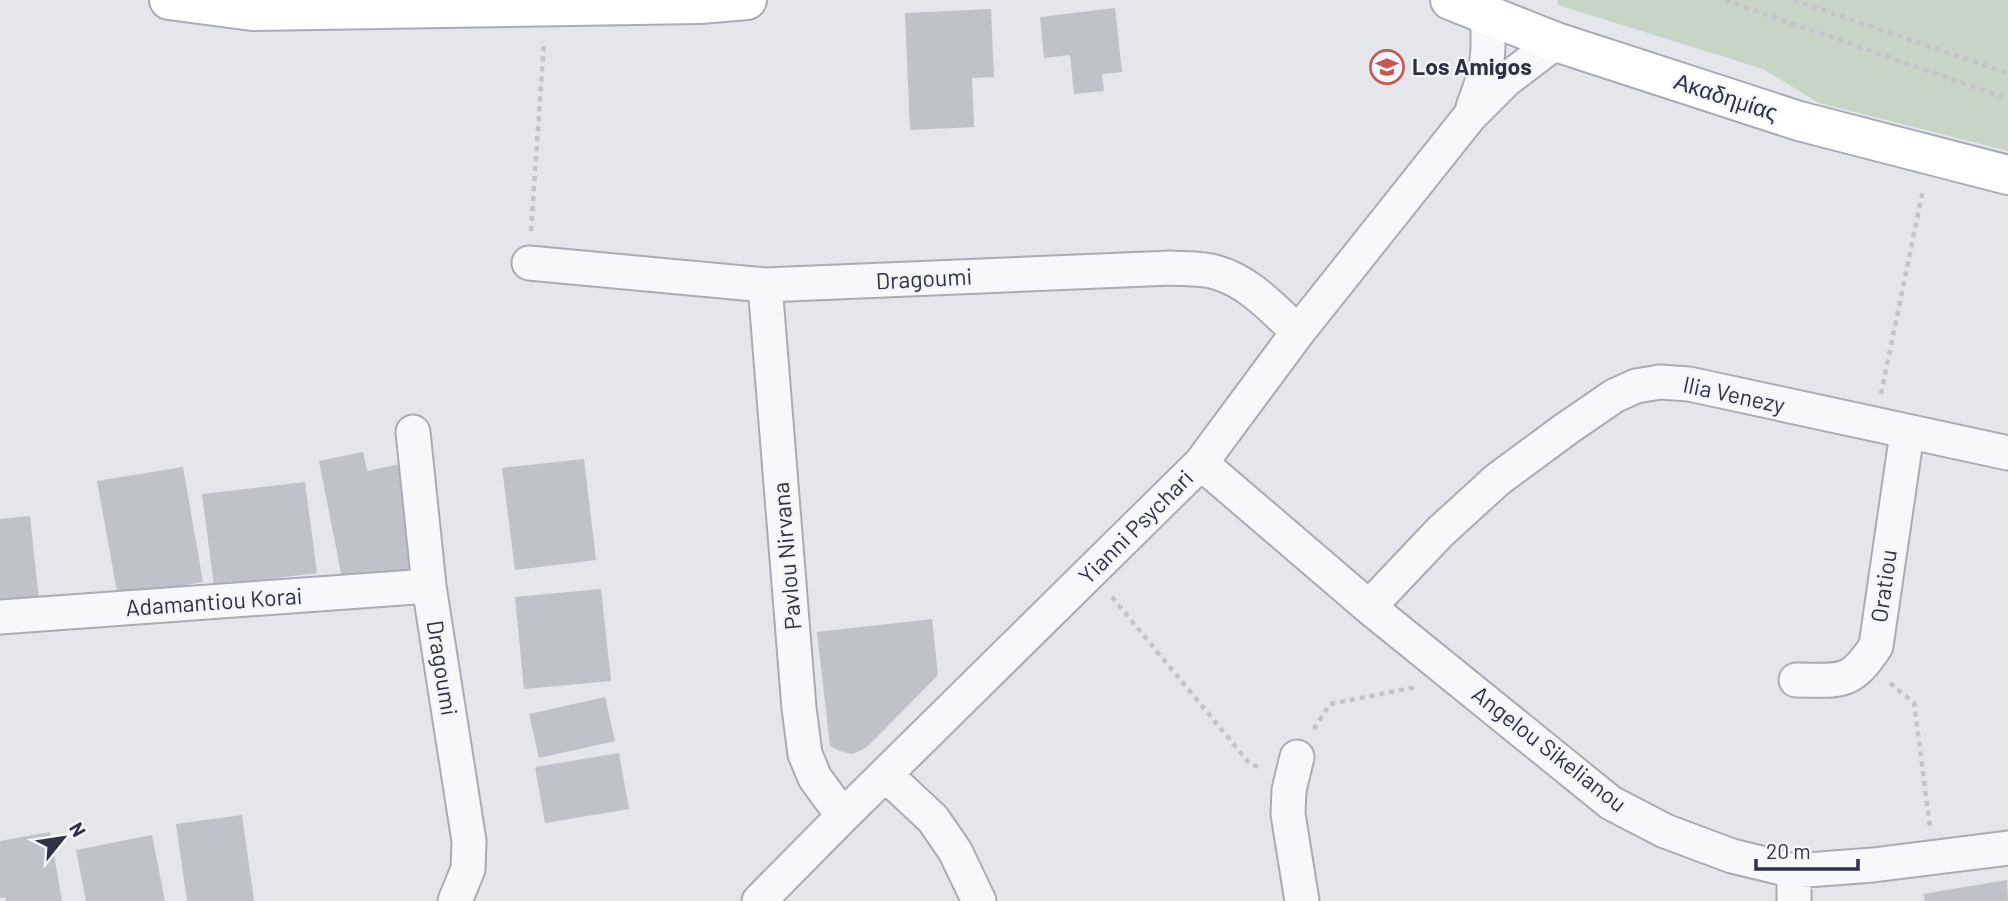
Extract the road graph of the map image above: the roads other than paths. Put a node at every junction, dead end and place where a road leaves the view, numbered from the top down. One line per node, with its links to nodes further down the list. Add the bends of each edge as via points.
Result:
1 (169, 0): 2 (street, via 252,11)
2 (747, 0)
3 (1450, 0): 4 (street, Ακαδημίας)
4 (1487, 14): 5 (street, Ακαδημίας); 6 (street, Yianni Psychari, via 1489,61)
5 (1556, 42): 6 (street, Yianni Psychari, via 1506,80); 7 (street, Ακαδημίας, via 1799,121)
6 (1470, 116): 10 (street, Yianni Psychari)
7 (2008, 175)
8 (529, 263): 9 (street, Dragoumi)
9 (765, 285): 10 (street, Dragoumi, via 1171,268 1213,271 1255,293); 21 (street, Pavlou Nirvana, via 805,754 815,778)
10 (1298, 332): 14 (street, Yianni Psychari)
11 (413, 432): 15 (street, Dragoumi)
12 (1907, 433): 13 (street, Ilia Venezy); 16 (street, Ilia Venezy, via 1689,384 1636,386 1614,396 1497,480); 18 (street, Oratiou, via 1876,646 1854,674 1841,680)
13 (2008, 453)
14 (1201, 463): 16 (street, Angelou Sikelianou); 20 (street, Yianni Psychari)
15 (429, 586): 17 (street, Adamantiou Korai); 24 (street, Dragoumi, via 469,841 468,869)
16 (1369, 607): 23 (street, Angelou Sikelianou, via 1612,803)
17 (0, 617)
18 (1796, 680)
19 (1294, 768): 27 (street, via 1288,814)
20 (886, 775): 21 (street, Yianni Psychari); 26 (street, via 933,819 955,851)
21 (842, 816): 25 (street, Yianni Psychari)
22 (2008, 848): 23 (street, Angelou Sikelianou, via 1874,865)
23 (1794, 886)
24 (456, 901)
25 (760, 901)
26 (979, 901)
27 (1302, 901)

